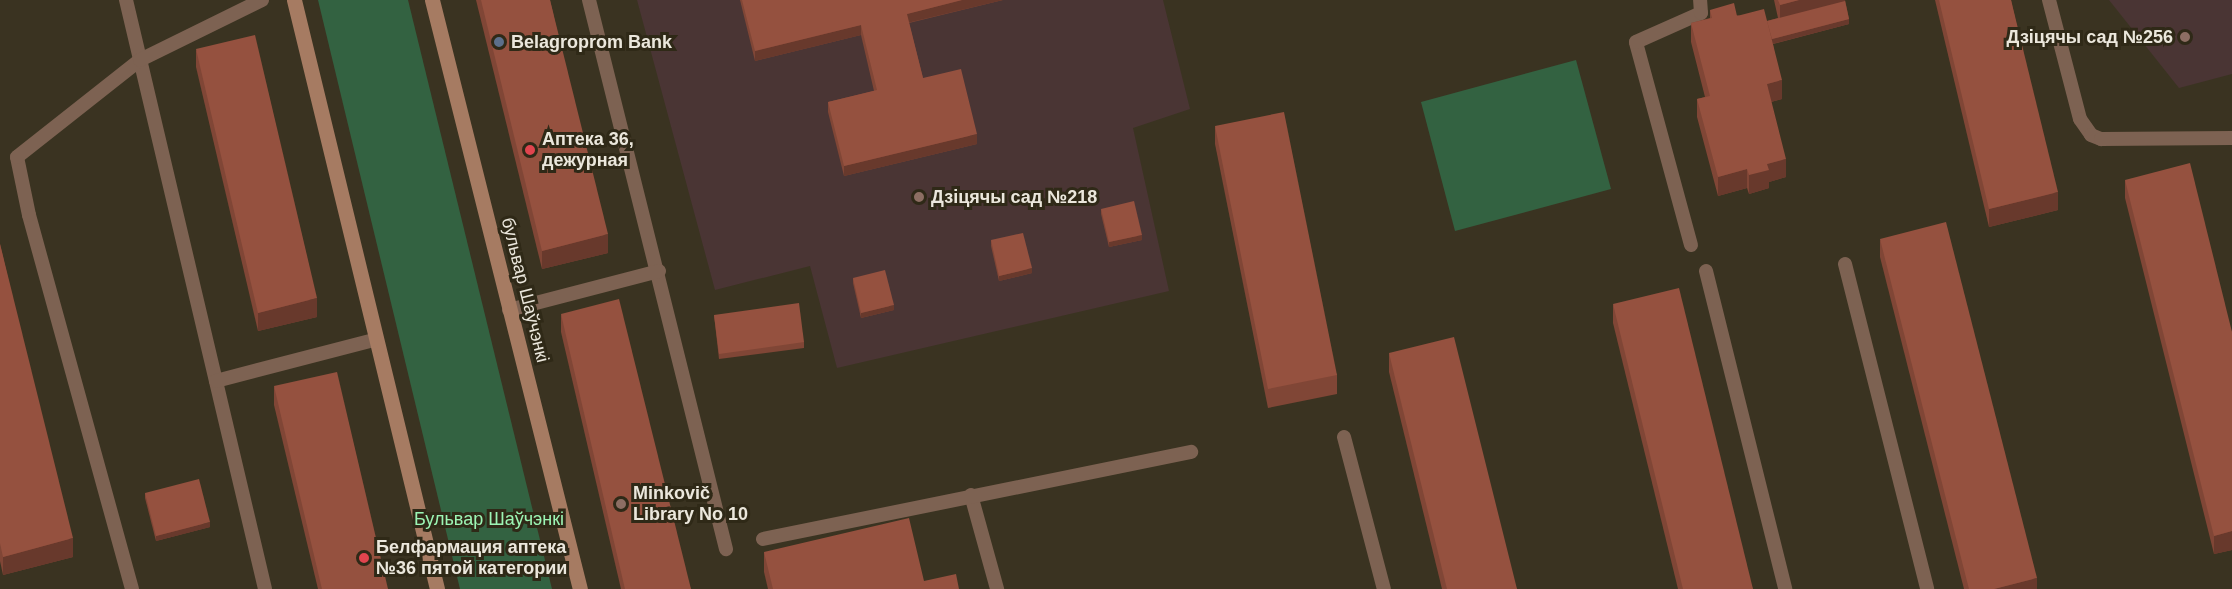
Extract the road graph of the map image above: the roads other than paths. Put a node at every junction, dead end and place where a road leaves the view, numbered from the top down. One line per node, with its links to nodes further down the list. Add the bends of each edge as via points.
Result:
1 (126, 0): 8 (lane)
2 (262, 0): 8 (lane)
3 (294, 0): 15 (main road)
4 (432, 0): 14 (main road, бульвар Шаўчэнкі)
5 (589, 0): 12 (lane)
6 (1700, 0): 10 (lane, via 1701,13 1636,42)
7 (2049, 0): 9 (lane, via 2080,119 2091,135 2101,140)
8 (140, 60): 16 (lane); 22 (lane, via 17,157 29,215)
9 (2232, 138)
10 (1691, 245)
11 (1845, 264): 29 (lane)
12 (659, 271): 14 (lane); 21 (lane)
13 (1706, 271): 28 (lane)
14 (509, 310): 25 (main road, бульвар Шаўчэнкі)
15 (377, 339): 16 (lane); 24 (main road)
16 (216, 381): 23 (lane)
17 (1344, 437): 27 (lane)
18 (1191, 452): 19 (lane)
19 (971, 495): 20 (lane); 26 (lane)
20 (763, 539)
21 (726, 549)
22 (132, 589)
23 (265, 589)
24 (437, 589)
25 (580, 589)
26 (997, 589)
27 (1384, 589)
28 (1785, 589)
29 (1927, 589)

